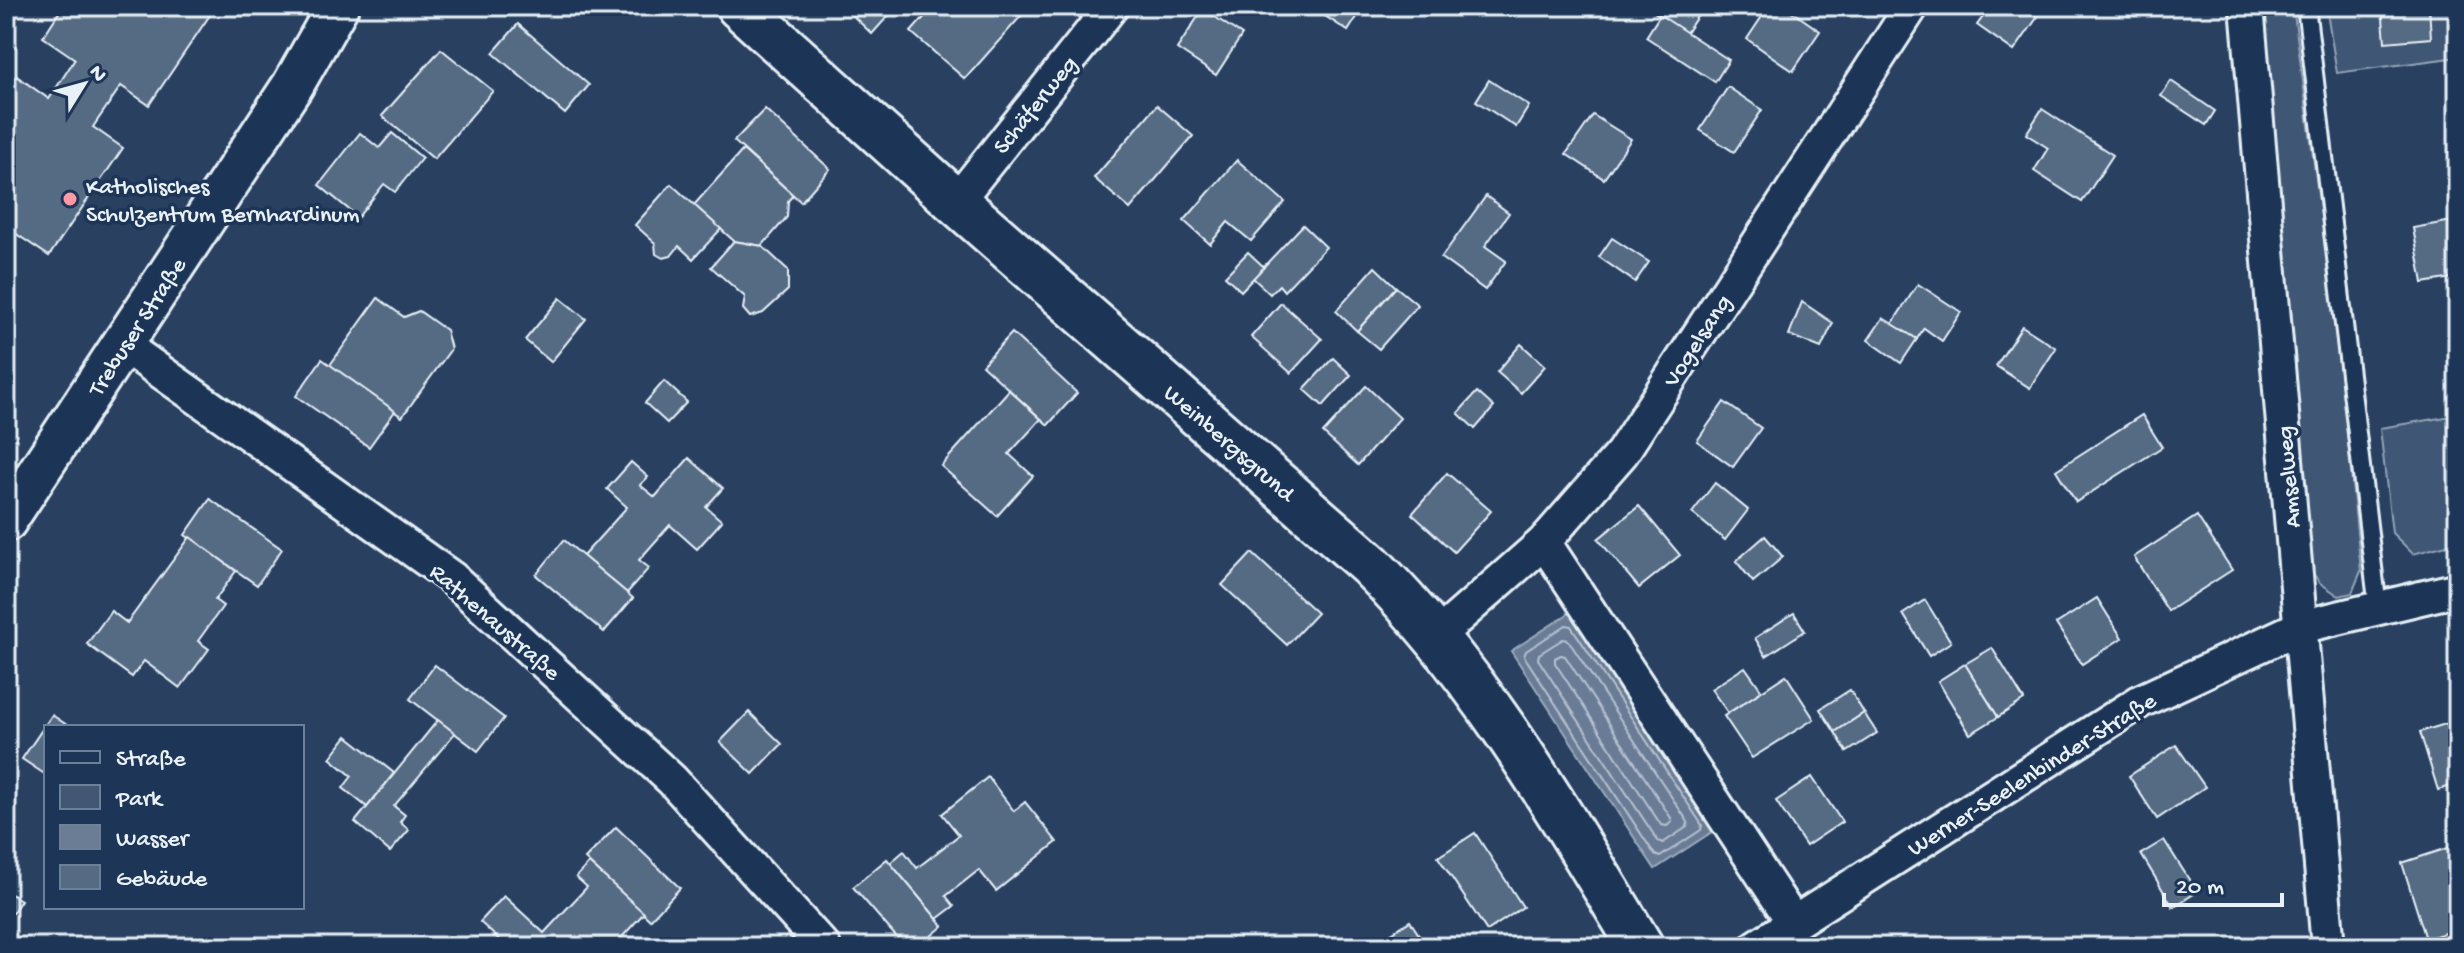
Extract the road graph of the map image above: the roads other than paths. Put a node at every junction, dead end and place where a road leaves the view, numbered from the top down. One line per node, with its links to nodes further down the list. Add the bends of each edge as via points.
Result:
1 (338, 6): 8 (street, Trebuser Straße, via 293,85)
2 (739, 6): 7 (main road, Weinbergsgrund)
3 (1112, 6): 7 (street, Schäferweg)
4 (1912, 6): 10 (street, Vogelsang, via 1622,453)
5 (2247, 6): 13 (street, Amselweg)
6 (2306, 6): 12 (lane)
7 (956, 202): 14 (main road, Weinbergsgrund, via 1370,565)
8 (123, 345): 9 (street, Trebuser Straße); 16 (street, Rathenaustraße, via 452,578 672,780)
9 (6, 521)
10 (1544, 542): 14 (street, Vogelsang); 15 (street)
11 (2458, 589): 12 (street, Werner-Seelenbinder-Straße)
12 (2378, 609): 13 (street, Werner-Seelenbinder-Straße)
13 (2300, 627): 15 (street, Werner-Seelenbinder-Straße, via 2141,701); 19 (street, Amselweg)
14 (1436, 637): 17 (main road, Weinbergsgrund, via 1475,686)
15 (1794, 923): 18 (street, Werner-Seelenbinder-Straße)
16 (824, 947)
17 (1641, 947)
18 (1756, 947)
19 (2328, 947)

